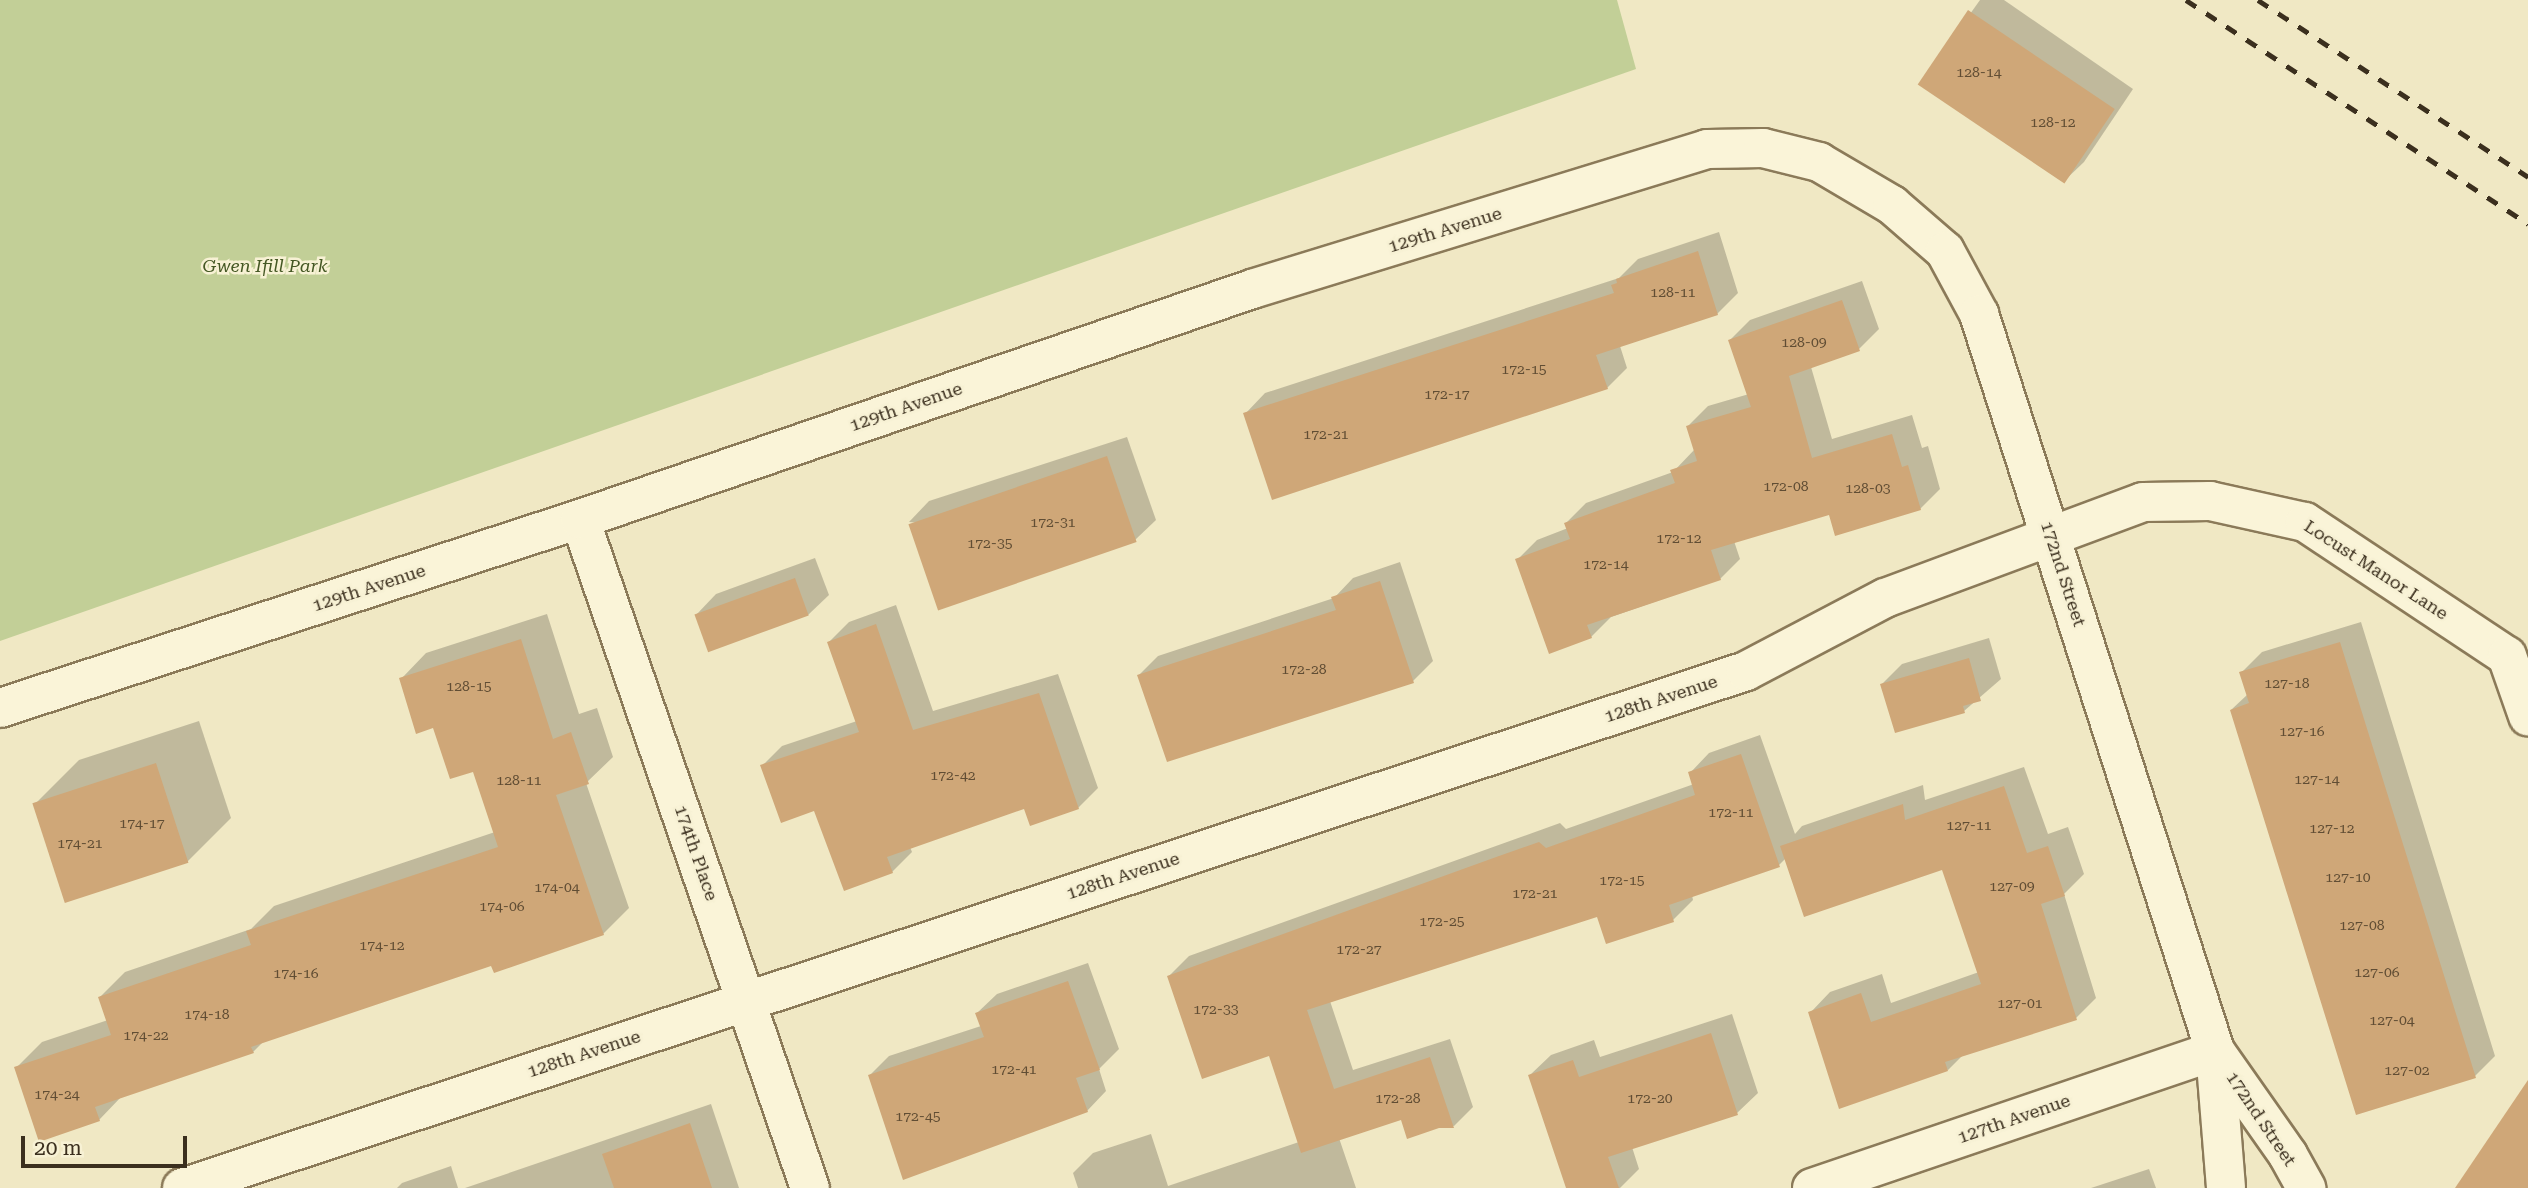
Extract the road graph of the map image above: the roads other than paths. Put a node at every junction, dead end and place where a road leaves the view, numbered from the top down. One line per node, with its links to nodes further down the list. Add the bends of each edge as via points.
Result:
1 (1819, 162): 2 (street, 129th Avenue, via 1763,148 1707,149 1252,289); 3 (street, 172nd Street, via 1892,205 1945,251 1979,314)
2 (580, 519): 4 (street, 129th Avenue); 6 (street, 174th Place)
3 (2051, 537): 5 (street, Locust Manor Lane, via 2143,502 2210,501 2305,522 2507,656); 6 (street, 128th Avenue, via 1885,598 1746,671); 7 (street, 172nd Street)
4 (0, 708)
5 (2528, 716)
6 (746, 1001): 8 (street, 128th Avenue); 9 (street, 174th Place)
7 (2215, 1051): 10 (street, 127th Avenue); 11 (street, 172nd Street); 12 (street, 172nd Street)
8 (183, 1188)
9 (810, 1188)
10 (1812, 1188)
11 (2227, 1188)
12 (2306, 1188)

